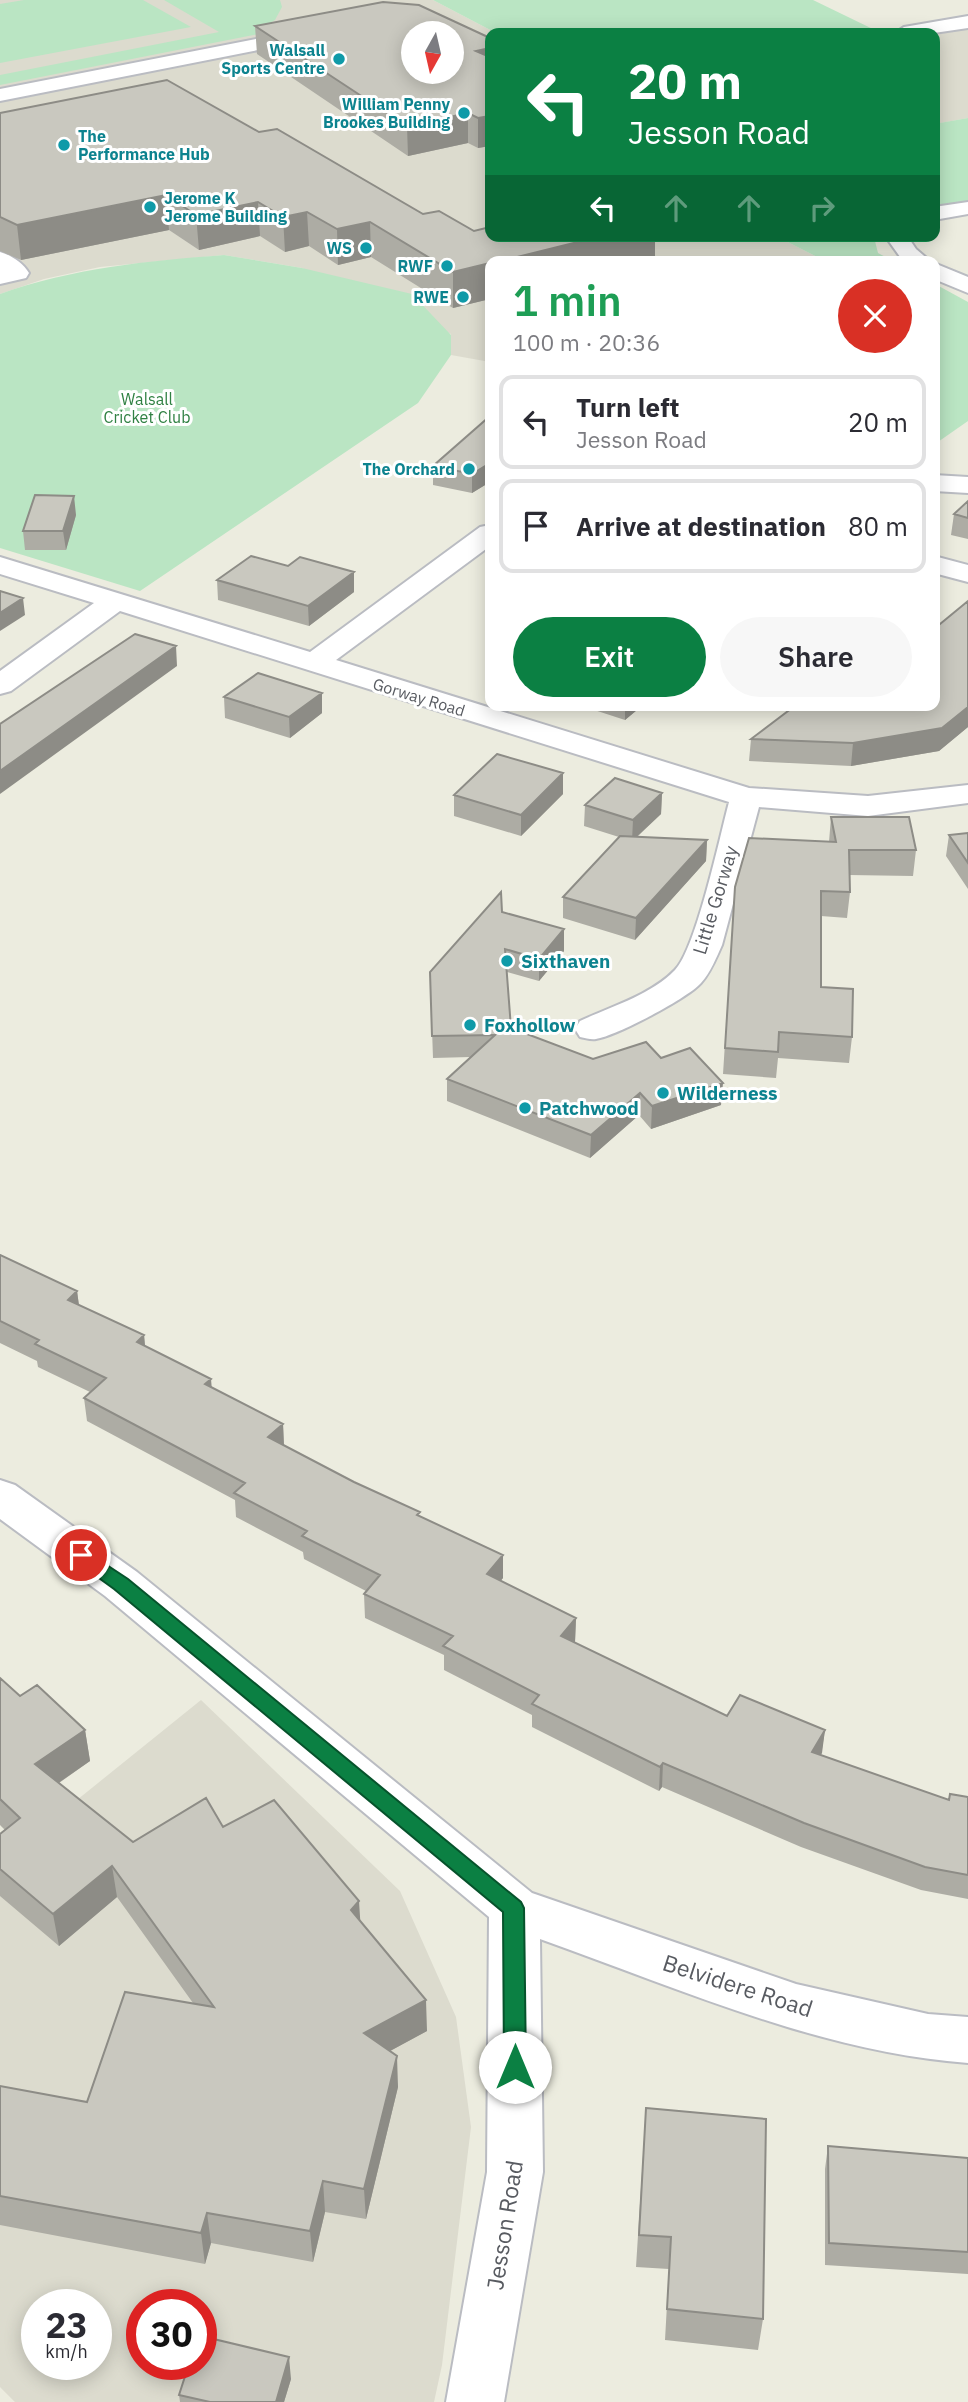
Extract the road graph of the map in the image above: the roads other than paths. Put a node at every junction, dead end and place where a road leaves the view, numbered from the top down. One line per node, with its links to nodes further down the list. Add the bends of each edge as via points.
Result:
1 (968, 22): 2 (street)
2 (933, 28)
3 (322, 32): 4 (street)
4 (0, 95)
5 (968, 208): 6 (street)
6 (940, 213)
7 (899, 242): 8 (street)
8 (911, 256)
9 (0, 259): 11 (street, via 18,273)
10 (940, 273): 12 (street)
11 (0, 277)
12 (968, 286)
13 (940, 484): 14 (street)
14 (968, 485)
15 (485, 537): 20 (street)
16 (0, 565): 19 (street, Gorway Road)
17 (940, 566): 18 (street)
18 (968, 574)
19 (116, 601): 20 (street, Gorway Road); 21 (street)
20 (312, 664): 23 (street, Gorway Road)
21 (0, 685)
22 (968, 794): 23 (street, Gorway Road, via 868,806)
23 (746, 797): 24 (street, Little Gorway, via 706,942 689,976)
24 (593, 1029)
25 (0, 1496): 26 (street, via 121,1584)
26 (514, 1908): 27 (street, Belvidere Road, via 796,2007 928,2037); 28 (street, Jesson Road, via 515,2172)
27 (968, 2040)
28 (474, 2402)

